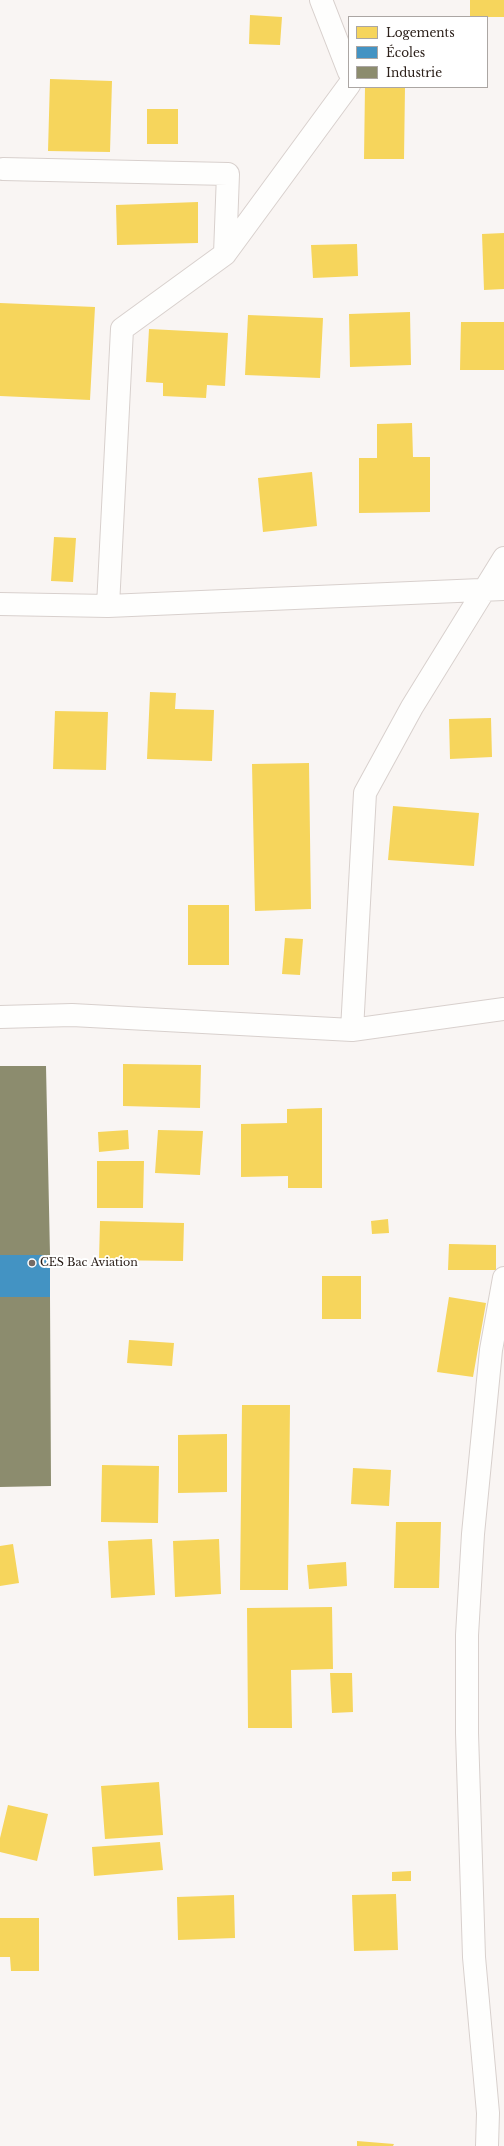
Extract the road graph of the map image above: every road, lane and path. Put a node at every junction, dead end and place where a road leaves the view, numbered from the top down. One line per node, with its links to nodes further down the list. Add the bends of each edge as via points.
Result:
1 (321, 0): 2 (street)
2 (348, 69)
3 (348, 86): 5 (street)
4 (3, 169): 5 (street, via 228,174)
5 (225, 254): 9 (street, via 122,329)
6 (504, 558): 7 (street)
7 (494, 589): 9 (street); 12 (street, via 412,707 365,794)
8 (0, 604): 9 (street)
9 (108, 606)
10 (504, 1009): 12 (street)
11 (0, 1017): 12 (street, via 72,1015)
12 (352, 1030)
13 (504, 1278): 14 (street, via 491,1350 473,1534 467,1635 467,1733 474,1957 488,2113)
14 (487, 2146)

